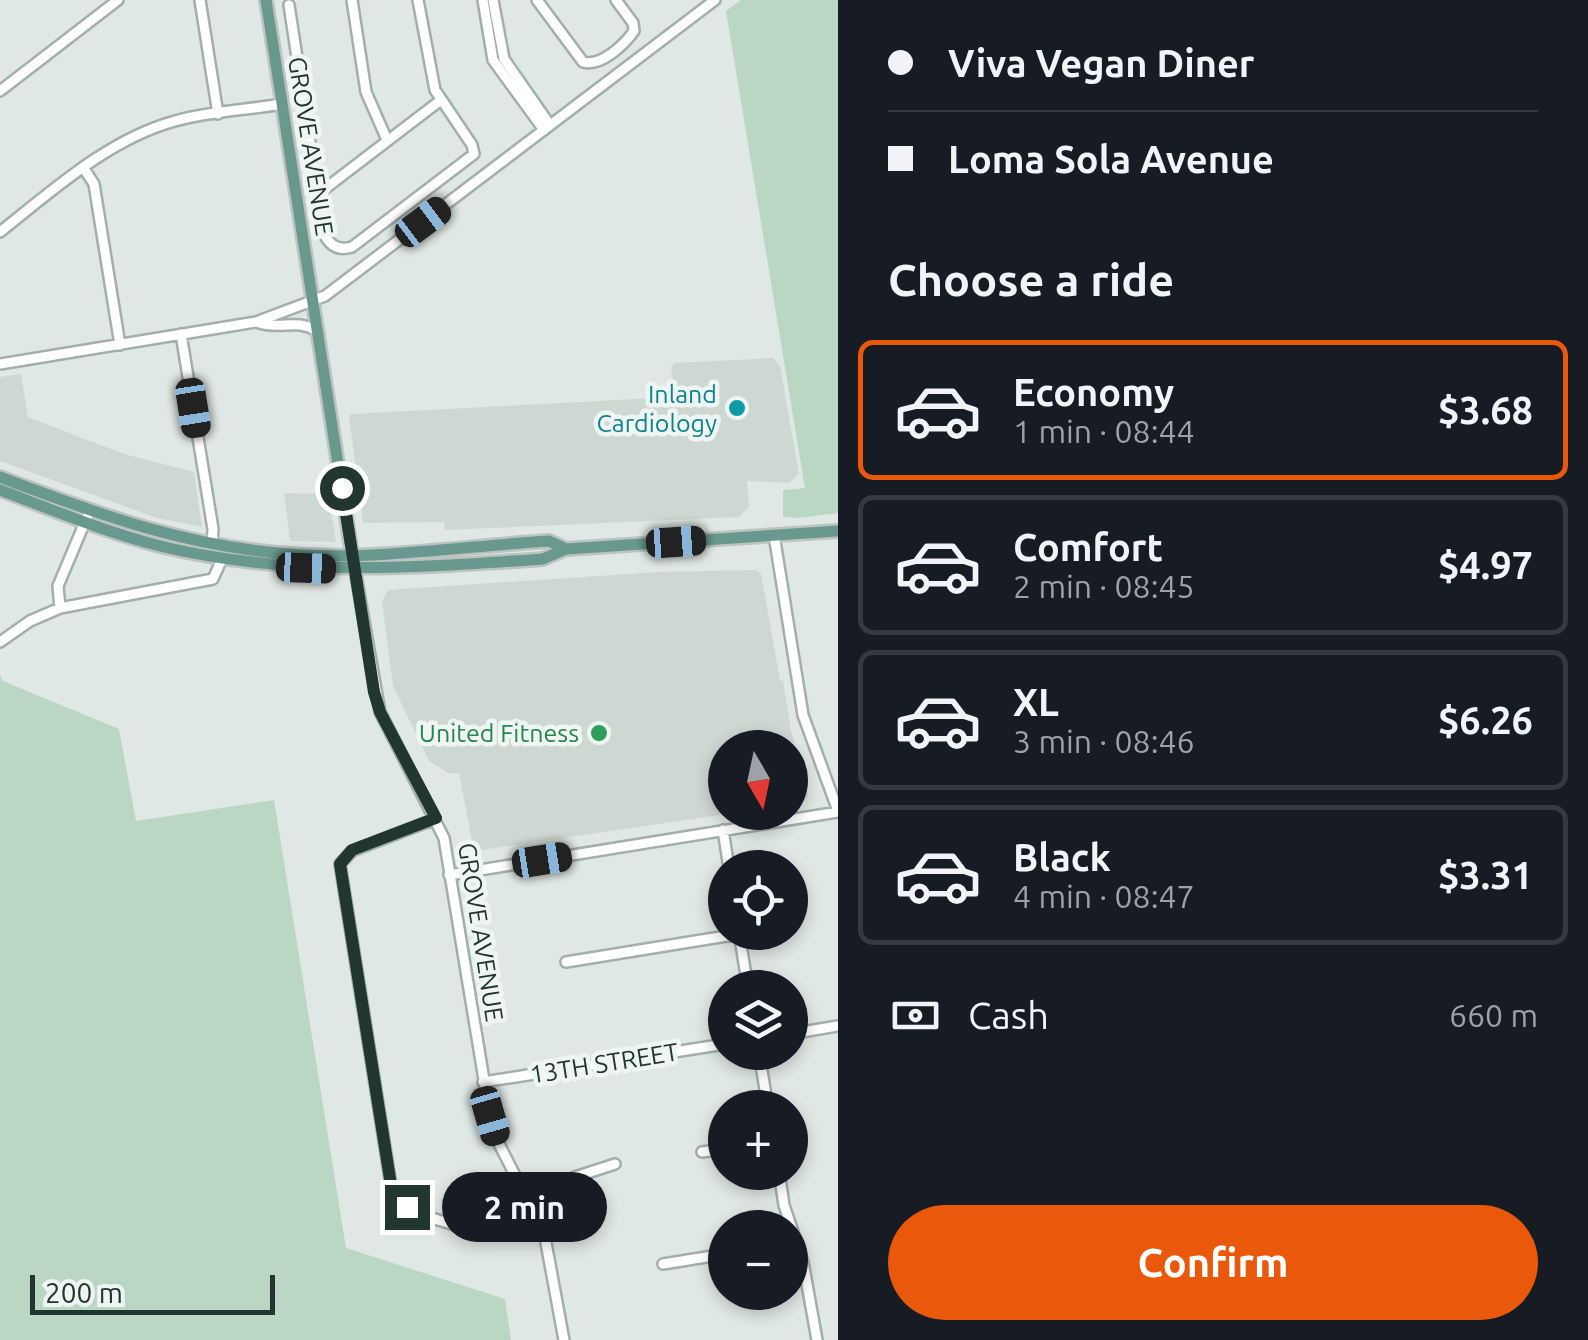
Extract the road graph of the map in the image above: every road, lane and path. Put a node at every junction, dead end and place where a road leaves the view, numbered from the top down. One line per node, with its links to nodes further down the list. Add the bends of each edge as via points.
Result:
1 (118, 0): 12 (street)
2 (200, 0): 15 (street)
3 (266, 0): 14 (main road, GROVE AVENUE)
4 (352, 0): 17 (street, via 366,92)
5 (418, 0): 13 (street, via 430,77)
6 (483, 0): 16 (street, via 494,60)
7 (493, 0): 16 (street, via 504,59)
8 (537, 0): 9 (street, via 590,64 634,31)
9 (616, 0)
10 (715, 0): 16 (street)
11 (290, 5): 19 (street)
12 (0, 91)
13 (441, 100): 17 (street); 19 (street, via 472,145 468,162 344,250 324,234)
14 (282, 104): 15 (street); 21 (main road, GROVE AVENUE)
15 (218, 114): 18 (street, via 175,121)
16 (547, 127): 21 (street)
17 (387, 140): 19 (street)
18 (83, 167): 20 (street); 25 (street, via 94,184)
19 (318, 194)
20 (0, 232)
21 (312, 303): 22 (street); 23 (main road, GROVE AVENUE)
22 (256, 322): 23 (street, via 303,323); 24 (street)
23 (317, 331): 34 (main road, GROVE AVENUE)
24 (182, 334): 25 (street); 32 (street)
25 (120, 345): 26 (street)
26 (0, 364)
27 (0, 477): 29 (main road)
28 (0, 490): 29 (main road)
29 (87, 517): 32 (main road); 35 (main road, via 145,542); 37 (street, via 58,586)
30 (838, 531): 31 (main road)
31 (774, 536): 33 (main road); 39 (street, via 803,715)
32 (212, 544): 34 (main road)
33 (566, 548): 34 (main road, via 548,541); 36 (main road, via 542,559)
34 (352, 554): 36 (main road, GROVE AVENUE)
35 (222, 558): 36 (main road); 37 (street, via 208,582)
36 (355, 570): 41 (street, GROVE AVENUE, via 380,712)
37 (60, 608): 38 (street)
38 (0, 642)
39 (838, 812): 40 (street)
40 (808, 817)
41 (436, 818): 44 (street, GROVE AVENUE); 54 (street, via 352,850 340,864 391,1185 407,1207 478,1232)
42 (723, 830): 43 (street); 44 (street)
43 (726, 850)
44 (449, 875): 50 (street, GROVE AVENUE)
45 (708, 939): 46 (street)
46 (566, 962)
47 (838, 1026): 48 (street)
48 (808, 1031)
49 (708, 1047): 50 (street, 13TH STREET)
50 (483, 1082): 54 (street, GROVE AVENUE, via 497,1140)
51 (708, 1151): 52 (street)
52 (702, 1152)
53 (615, 1164): 54 (street, via 575,1176)
54 (530, 1204): 58 (street, GROVE AVENUE, via 551,1259)
55 (708, 1257): 56 (street)
56 (663, 1264)
57 (808, 1290): 59 (street)
58 (564, 1340)
59 (817, 1340)

